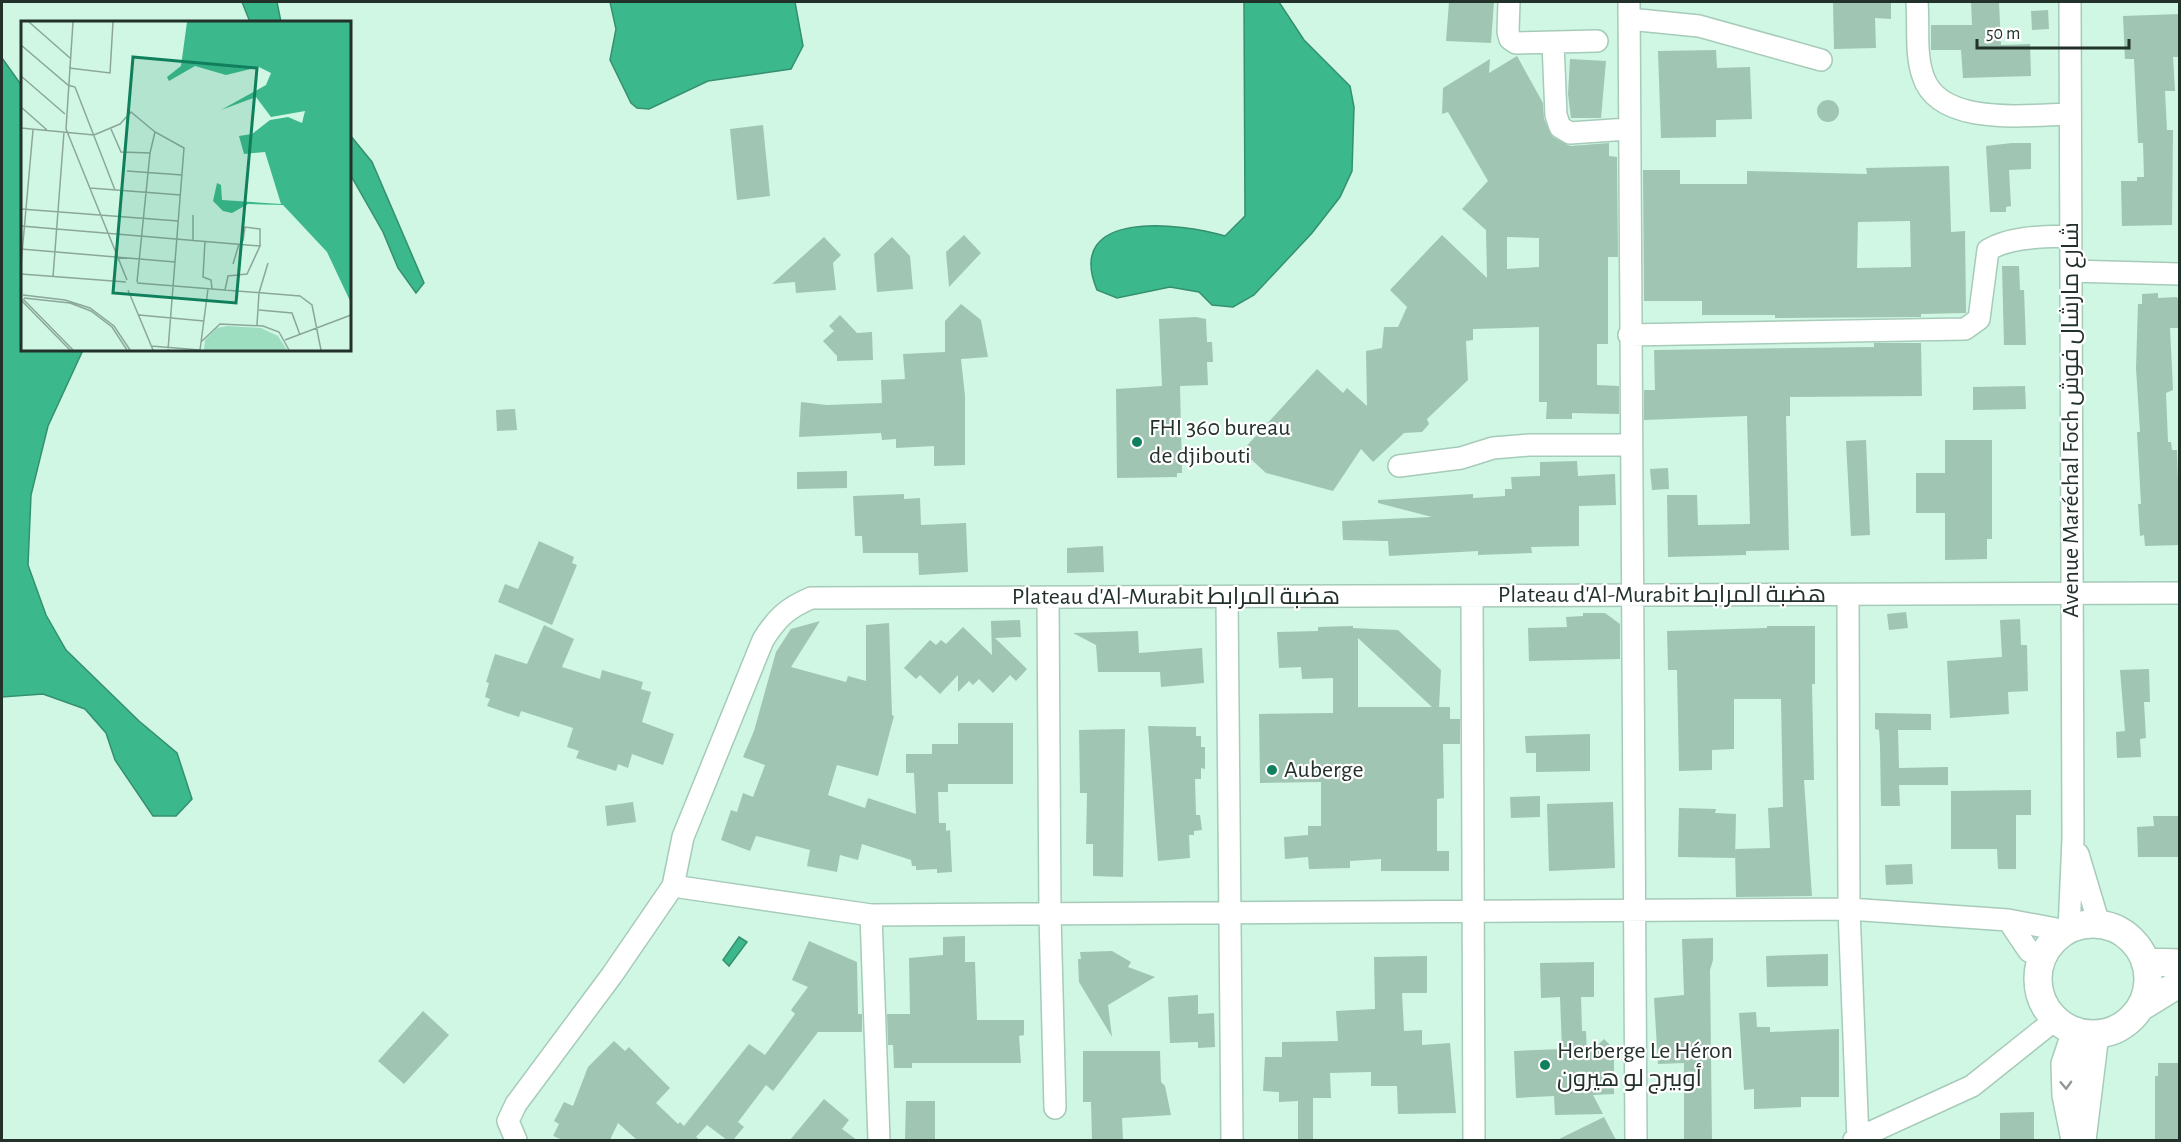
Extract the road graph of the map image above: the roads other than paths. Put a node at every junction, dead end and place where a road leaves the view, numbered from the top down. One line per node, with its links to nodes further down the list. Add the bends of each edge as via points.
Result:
1 (1509, 2): 6 (street, via 1510,39 1516,43)
2 (1917, 2): 8 (street, via 1923,76 1937,99 1951,107 1978,113)
3 (2070, 2): 8 (street, Avenue Maréchal Foch شارع مارشال فوش)
4 (1629, 10): 7 (street); 9 (street)
5 (1597, 41): 6 (street)
6 (1553, 43): 9 (street, via 1560,127 1570,133)
7 (1821, 60)
8 (2070, 114): 10 (street, Avenue Maréchal Foch شارع مارشال فوش)
9 (1628, 129): 13 (street)
10 (2071, 236): 11 (street, Avenue Maréchal Foch شارع مارشال فوش); 13 (street, via 2030,238 1997,244 1988,250 1979,319 1965,329)
11 (2071, 271): 12 (street); 17 (street, Avenue Maréchal Foch شارع مارشال فوش)
12 (2180, 274)
13 (1629, 334): 14 (street)
14 (1629, 445): 15 (street, via 1520,446); 18 (street)
15 (1399, 466)
16 (2180, 593): 17 (street, Plateau d'Al-Murabit هضبة المرابط)
17 (2072, 594): 19 (street, Plateau d'Al-Murabit هضبة المرابط); 23 (street, Avenue Maréchal Foch شارع مارشال فوش)
18 (1633, 595): 19 (street, Plateau d'Al-Murabit هضبة المرابط); 20 (street, Plateau d'Al-Murabit هضبة المرابط); 26 (street)
19 (1848, 595): 25 (street)
20 (1472, 596): 22 (street, Plateau d'Al-Murabit هضبة المرابط); 27 (street)
21 (1048, 597): 22 (street, Plateau d'Al-Murabit هضبة المرابط); 24 (street, Plateau d'Al-Murabit هضبة المرابط, via 811,598 790,606 763,640 683,837); 30 (street)
22 (1227, 597): 28 (street)
23 (2073, 839): 32 (street); 33 (street)
24 (673, 886): 29 (street); 41 (street, Plateau d'Al-Murabit هضبة المرابط, via 516,1104 508,1120)
25 (1849, 909): 26 (street); 31 (street); 46 (street)
26 (1634, 910): 27 (street); 45 (street)
27 (1471, 912): 28 (street); 44 (street)
28 (1231, 914): 30 (street); 43 (street)
29 (871, 915): 30 (street); 42 (street)
30 (1050, 915): 40 (street)
31 (2008, 920): 33 (street); 34 (street, via 2029,951)
32 (2099, 924): 33 (main road); 35 (main road, via 2128,936)
33 (2068, 930): 34 (main road, via 2052,942)
34 (2043, 958): 39 (main road, via 2040,991 2046,1007)
35 (2145, 962): 36 (main road); 38 (main road, via 2147,992)
36 (2180, 963)
37 (2180, 983): 38 (main road)
38 (2141, 1007): 39 (main road, via 2122,1026)
39 (2076, 1028): 46 (street, via 1972,1086); 47 (main road, one-way to 47, via 2065,1064 2066,1095); 48 (main road)
40 (1056, 1108)
41 (516, 1140)
42 (879, 1140)
43 (1232, 1140)
44 (1474, 1140)
45 (1636, 1140)
46 (1857, 1140)
47 (2075, 1140)
48 (2082, 1140)

